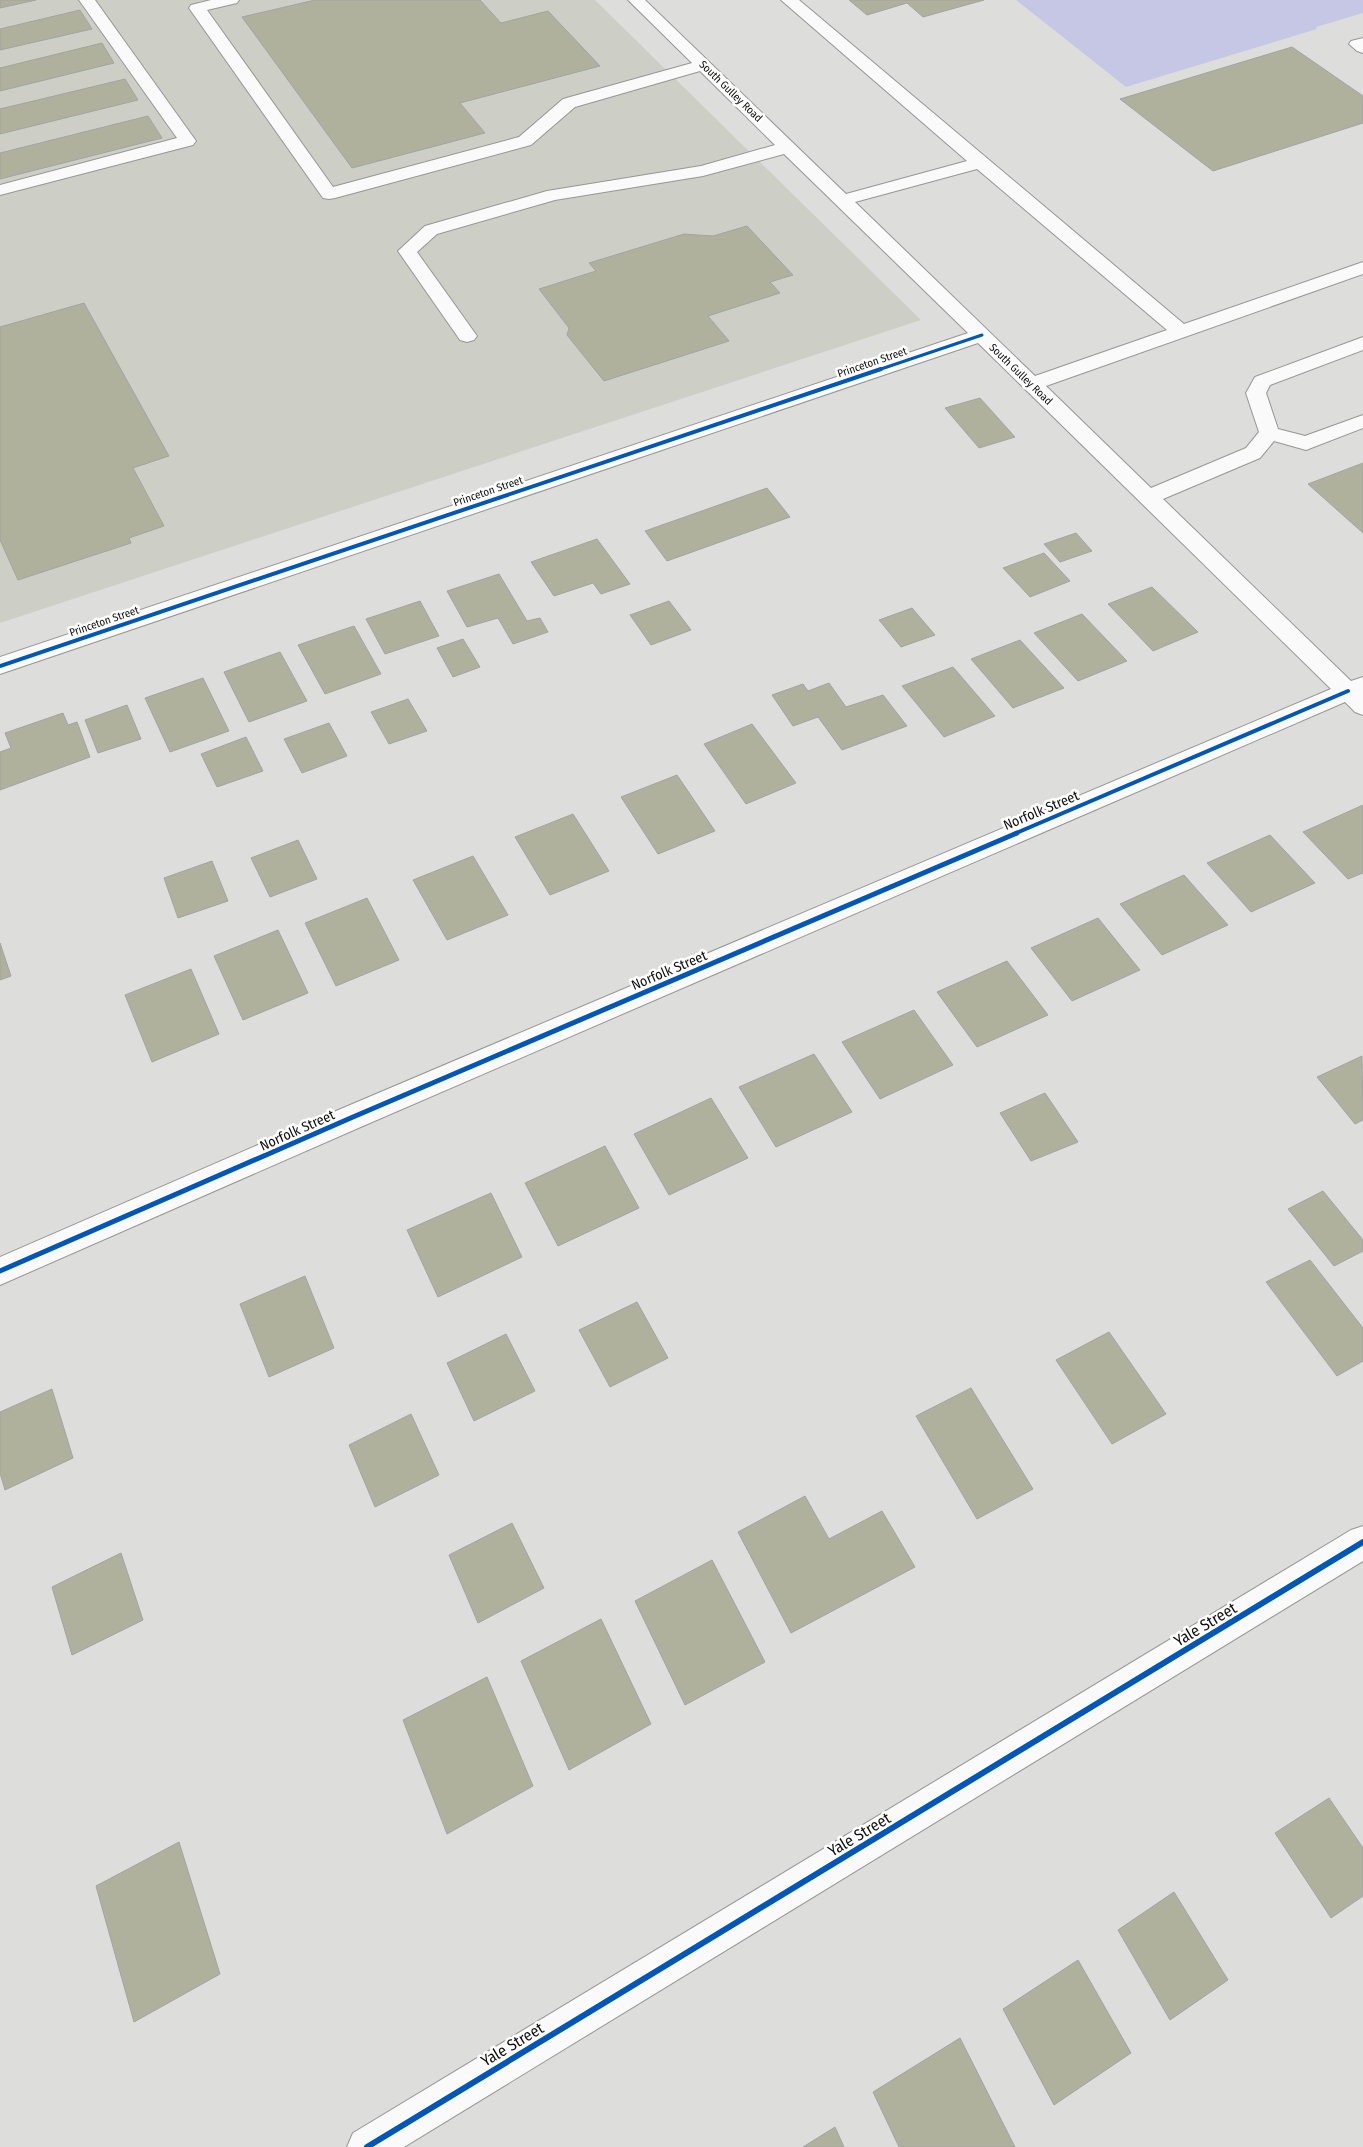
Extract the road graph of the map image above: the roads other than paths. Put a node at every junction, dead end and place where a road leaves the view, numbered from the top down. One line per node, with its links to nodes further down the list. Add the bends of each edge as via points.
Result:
1 (87, 0): 10 (street, via 187,141)
2 (231, 0): 7 (street, via 196,8 329,194 525,141 569,103)
3 (789, 0): 9 (street)
4 (640, 1): 7 (street, South Gulley Road)
5 (1363, 42): 6 (street, via 1357,44)
6 (1363, 48)
7 (704, 65): 8 (street, South Gulley Road)
8 (788, 147): 11 (street, South Gulley Road); 15 (street, via 703,171 553,195 431,230 407,251)
9 (980, 163): 11 (street); 13 (street)
10 (0, 190)
11 (843, 200): 14 (street, South Gulley Road)
12 (1363, 268): 13 (street)
13 (1181, 332): 17 (street)
14 (982, 335): 17 (street, South Gulley Road); 21 (street, Princeton Street)
15 (467, 336)
16 (1363, 342): 19 (street, via 1262,381 1256,393)
17 (1032, 384): 20 (street, South Gulley Road)
18 (1363, 421): 19 (street, via 1306,443)
19 (1269, 433): 20 (street, via 1253,453)
20 (1148, 497): 22 (street, South Gulley Road)
21 (0, 666)
22 (1358, 694): 23 (street, Norfolk Street, via 362,1114)
23 (0, 1271)
24 (1363, 1542): 25 (street, Yale Street)
25 (367, 2147)

